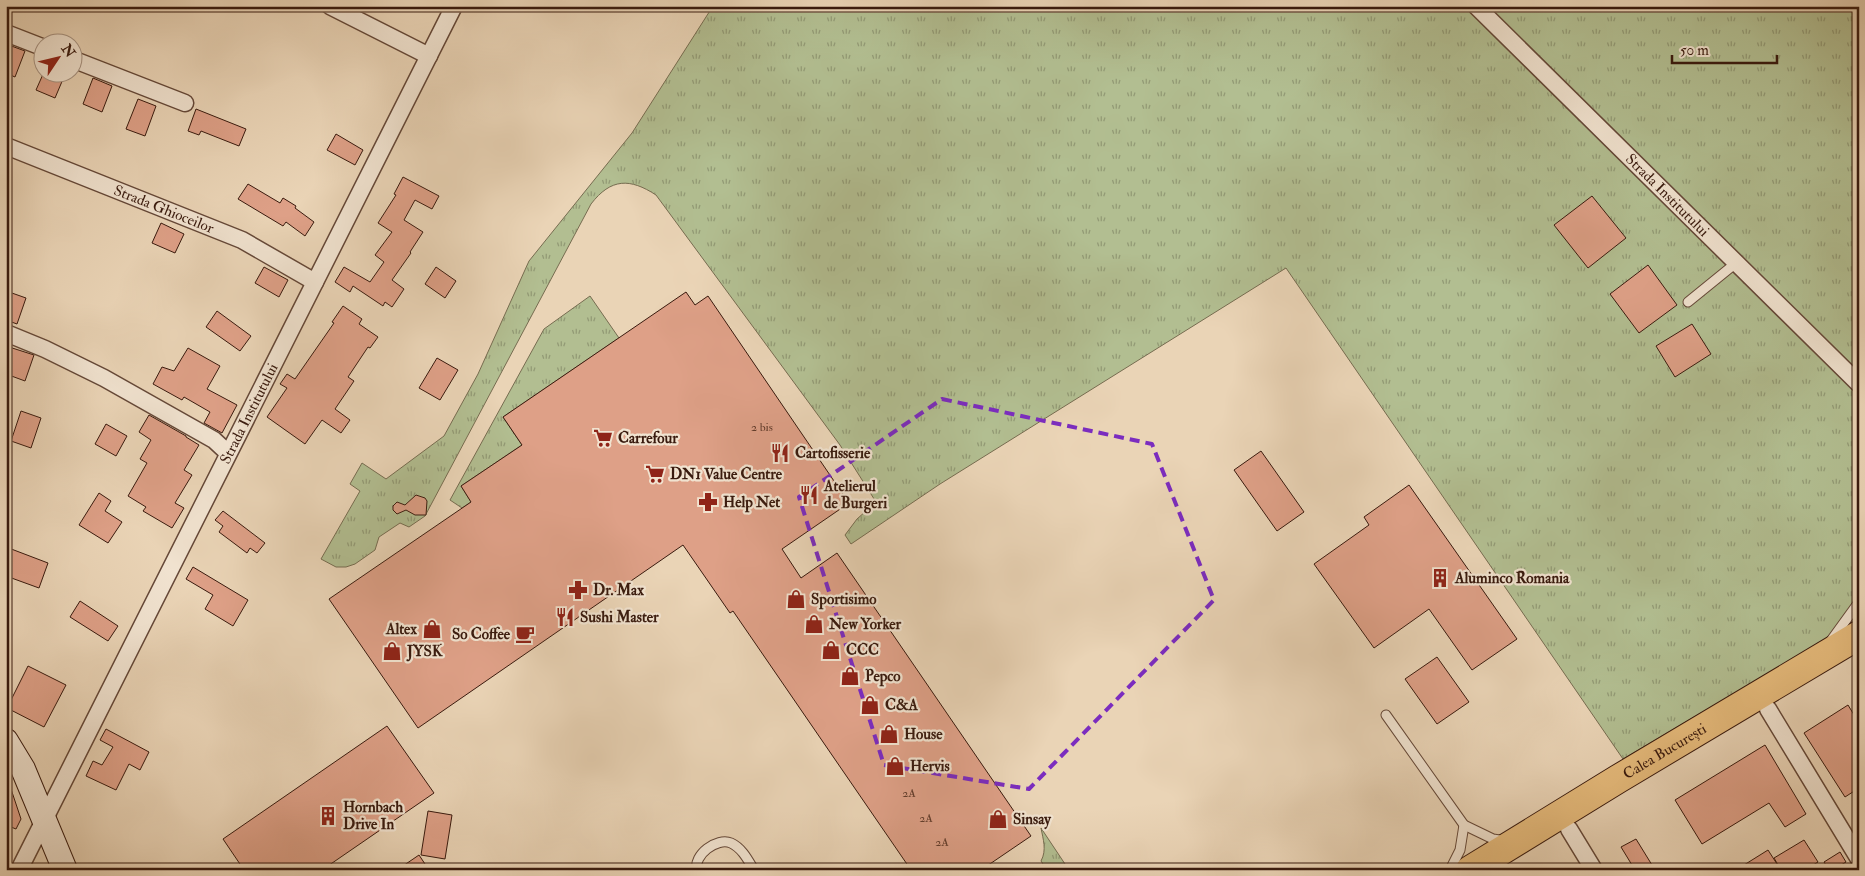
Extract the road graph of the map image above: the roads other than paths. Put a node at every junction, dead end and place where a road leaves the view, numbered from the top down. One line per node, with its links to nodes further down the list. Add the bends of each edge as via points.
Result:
1 (330, 6): 6 (street)
2 (454, 6): 6 (street, Strada Institutului)
3 (1476, 6): 10 (street, Strada Institutului)
4 (6, 33): 5 (street)
5 (32, 43)
6 (429, 56): 11 (street, Strada Institutului)
7 (82, 63): 8 (street)
8 (185, 103)
9 (6, 146): 11 (street, Strada Ghioceilor, via 242,240)
10 (1736, 263): 12 (lane); 14 (street, Strada Institutului)
11 (315, 282): 15 (street, Strada Institutului)
12 (1688, 302)
13 (6, 333): 15 (street, via 104,378 214,440)
14 (1859, 384)
15 (228, 453): 23 (street, Strada Institutului)
16 (1859, 602): 19 (lane)
17 (1859, 635): 19 (highway, Calea București)
18 (1859, 655): 20 (highway, Calea București)
19 (1822, 658): 26 (highway, Calea București)
20 (1768, 708): 25 (highway, Calea București); 27 (street)
21 (1386, 715): 24 (lane)
22 (6, 741): 23 (main road, via 23,769)
23 (43, 820): 28 (street, Strada Institutului); 29 (main road)
24 (1464, 825): 26 (lane, via 1493,839); 32 (lane, via 1460,850)
25 (1569, 828): 34 (highway, Calea București); 35 (street)
26 (1521, 838): 33 (highway, Calea București)
27 (1859, 860)
28 (19, 870)
29 (65, 870)
30 (697, 870): 31 (lane, via 696,862 701,855 717,843 725,842 739,848)
31 (754, 870)
32 (1450, 870)
33 (1470, 870)
34 (1502, 870)
35 (1594, 870)

